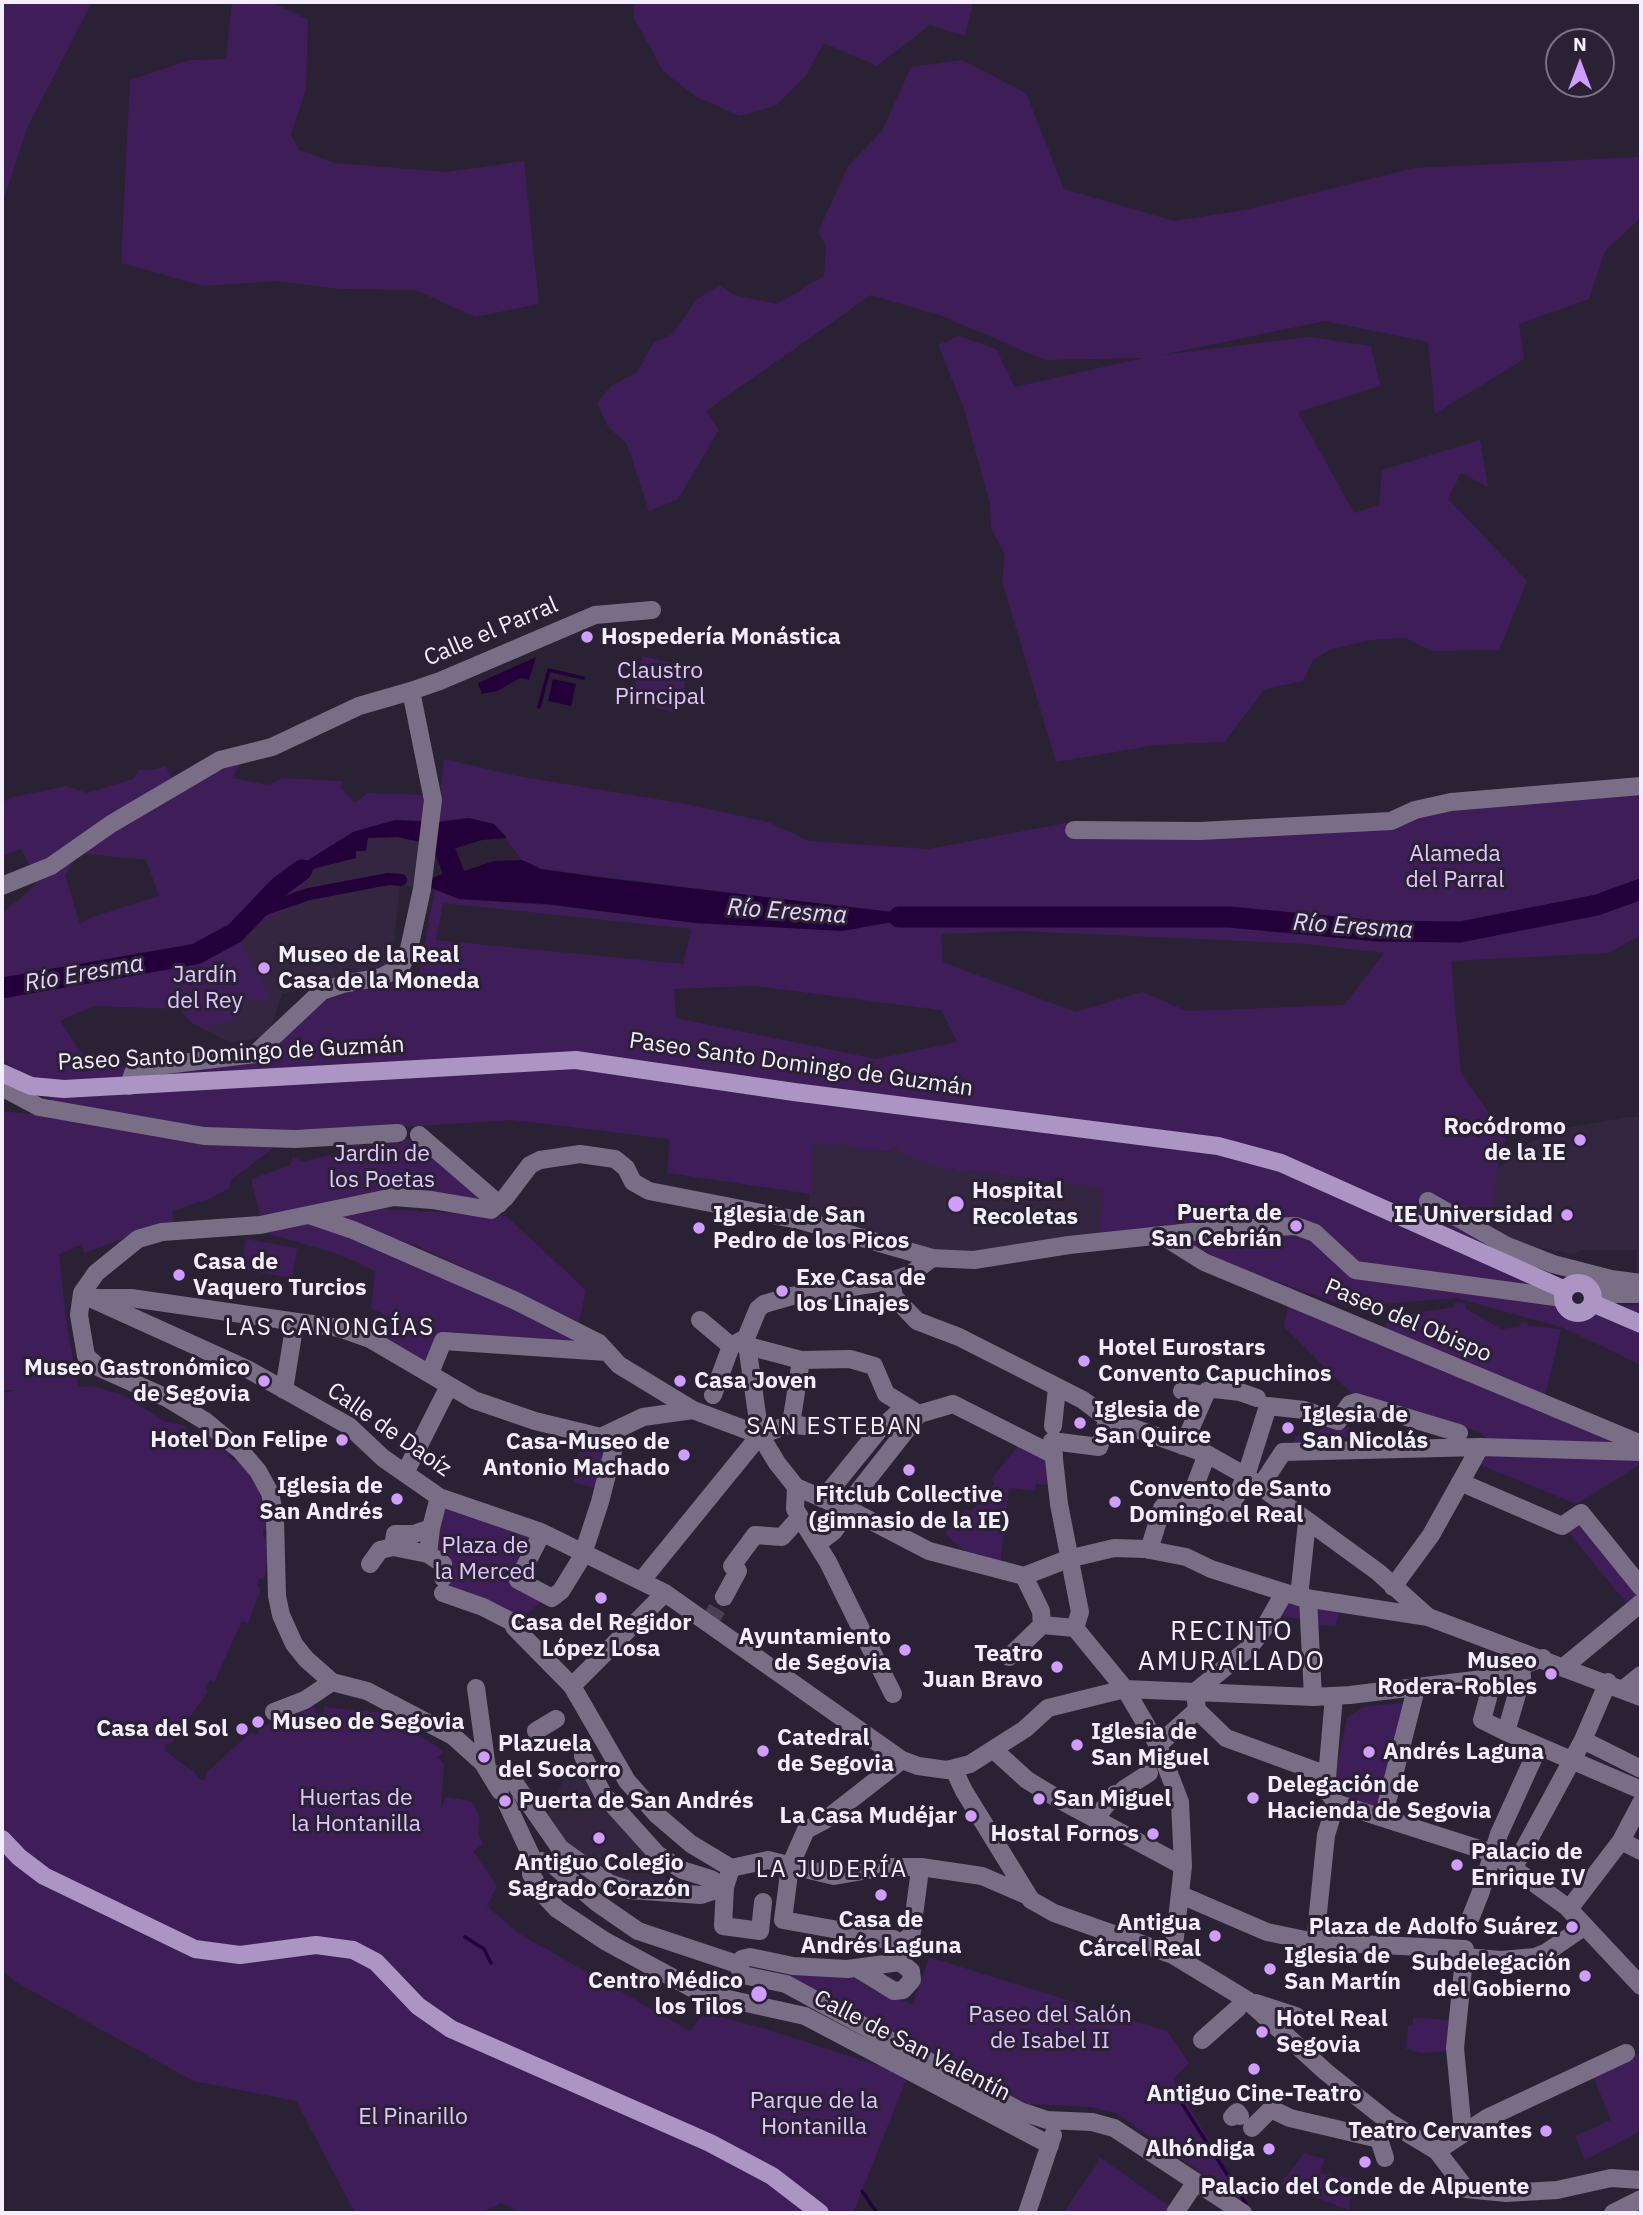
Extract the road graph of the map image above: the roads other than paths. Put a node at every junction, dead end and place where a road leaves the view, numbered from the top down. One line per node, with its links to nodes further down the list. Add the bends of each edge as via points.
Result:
1 (652, 610): 2 (street, Calle el Parral, via 595,615)
2 (411, 691): 5 (street, via 359,706 272,747 220,760 111,824 51,866); 7 (street, Calle el Parral, via 433,794 422,886 409,949 398,971 322,991 258,1052 141,1068 133,1073)
3 (1641, 786): 4 (street, via 1432,804 1391,821 1200,831)
4 (1074, 830)
5 (2, 886)
6 (3, 1083): 7 (main road, Paseo Santo Domingo de Guzmán, via 47,1088); 8 (street, via 47,1109 204,1136 295,1139)
7 (129, 1086): 17 (main road, Paseo Santo Domingo de Guzmán, via 576,1060 1218,1146 1281,1163)
8 (398, 1133)
9 (425, 1142): 11 (street)
10 (1428, 1201): 16 (street, via 1514,1249 1600,1277)
11 (499, 1205): 12 (street, via 491,1210 394,1197); 14 (street, via 530,1165 540,1160 604,1155 620,1162 633,1182 649,1191 803,1221)
12 (305, 1214): 20 (street, via 237,1228 162,1232 138,1240 96,1273); 25 (street, via 514,1300 599,1343)
13 (1161, 1236): 14 (street, via 995,1258); 17 (street, via 1301,1227 1355,1270); 42 (street, Paseo del Obispo, via 1204,1262)
14 (932, 1258): 15 (street)
15 (891, 1281): 24 (street, via 773,1300 758,1309); 29 (street, via 894,1297 917,1321)
16 (1641, 1283)
17 (1564, 1294): 19 (main road, via 1579,1283); 19 (main road, via 1567,1309 1575,1313 1585,1311)
18 (1641, 1294): 19 (street)
19 (1592, 1298): 23 (main road)
20 (78, 1307): 22 (street, via 131,1298); 30 (street, Calle de Daoíz, via 127,1316); 84 (street, via 89,1360 205,1421 258,1471 271,1493 275,1518 281,1615 294,1644)
21 (699, 1320): 24 (street)
22 (295, 1322): 27 (street, via 352,1332); 30 (street)
23 (1641, 1324)
24 (742, 1343): 26 (street); 32 (street); 40 (street)
25 (607, 1352): 27 (street, via 443,1341); 35 (street, via 619,1365)
26 (802, 1360): 36 (street, via 850,1359 874,1366 887,1394); 40 (street, via 798,1425)
27 (430, 1373): 28 (street)
28 (449, 1386): 39 (street, via 535,1421); 47 (street)
29 (1057, 1388): 37 (street, via 1090,1403); 41 (street)
30 (284, 1390): 47 (street, Calle de Daoíz, via 349,1426)
31 (1182, 1391): 33 (street)
32 (713, 1395)
33 (1204, 1395): 34 (street, via 1214,1389); 43 (street)
34 (1264, 1402): 38 (street, via 1338,1421 1356,1402); 48 (street)
35 (699, 1412): 39 (street, via 643,1417); 40 (street)
36 (919, 1414): 41 (street, via 953,1404); 53 (street, via 904,1411 894,1415); 54 (street)
37 (1108, 1419): 41 (street, via 1099,1447); 43 (street)
38 (1459, 1433)
39 (608, 1434): 62 (street, via 603,1489)
40 (760, 1434): 50 (street); 67 (street)
41 (1053, 1441): 64 (street)
42 (1641, 1444)
43 (1183, 1446): 46 (street)
44 (1479, 1447): 45 (street); 48 (street, via 1283,1452); 49 (street)
45 (1641, 1452)
46 (1207, 1454): 48 (street); 51 (street)
47 (405, 1473): 52 (street, Calle de Daoíz)
48 (1253, 1481): 51 (street, via 1228,1513); 56 (street)
49 (1460, 1482): 68 (street, via 1431,1535); 69 (street, via 1562,1527 1581,1513)
50 (796, 1487): 53 (street); 55 (street, via 794,1506)
51 (1194, 1490): 61 (street, via 1189,1505 1171,1501 1163,1506)
52 (432, 1492): 57 (street); 58 (street, Calle de Daoíz)
53 (823, 1499): 54 (street)
54 (847, 1509): 59 (street, via 834,1531); 66 (street, via 929,1551)
55 (800, 1517): 59 (street); 72 (street, via 782,1537 755,1535 732,1566 738,1571)
56 (1307, 1522): 68 (street); 71 (street)
57 (431, 1528): 60 (street, via 395,1534); 63 (street)
58 (542, 1533): 62 (street, Calle de Daoíz); 62 (street, via 518,1580 552,1598 561,1591)
59 (817, 1544): 90 (street)
60 (393, 1547): 63 (street); 65 (street, via 380,1550)
61 (1149, 1550): 64 (street, via 1114,1548); 71 (street, via 1186,1557)
62 (583, 1552): 67 (street, Calle de Daoíz)
63 (428, 1554): 87 (street, via 443,1564 443,1586 516,1626)
64 (1068, 1559): 66 (street); 76 (street, via 1080,1612)
65 (370, 1564)
66 (1024, 1576): 75 (street)
67 (642, 1580): 70 (street, Calle de Daoíz)
68 (1393, 1587): 74 (street)
69 (1641, 1587)
70 (665, 1593): 87 (street); 105 (street, Calle de Daoíz)
71 (1297, 1596): 74 (street); 93 (street, via 1273,1614 1249,1648); 94 (street, via 1308,1622)
72 (724, 1597)
73 (1641, 1603): 81 (street)
74 (1428, 1617): 77 (street)
75 (1041, 1618): 76 (street); 78 (street)
76 (1070, 1628): 89 (street)
77 (1502, 1642): 79 (street); 80 (street); 83 (street)
78 (1009, 1657)
79 (1543, 1658): 80 (street); 81 (street)
80 (1521, 1666): 83 (street); 98 (street)
81 (1565, 1666): 86 (street)
82 (1641, 1675): 86 (street)
83 (1489, 1678): 85 (street); 98 (street, via 1482,1720)
84 (332, 1682): 95 (street, via 305,1700); 110 (street, via 388,1700 453,1736)
85 (1417, 1685): 91 (street); 114 (street)
86 (1616, 1685): 92 (street); 99 (street)
87 (572, 1686): 123 (street, via 627,1781 691,1844)
88 (476, 1688): 110 (street)
89 (1125, 1689): 93 (street); 100 (street); 102 (street, via 1048,1708)
90 (893, 1694)
91 (1334, 1696): 94 (street); 109 (street)
92 (1641, 1696)
93 (1190, 1698): 94 (street, via 1219,1694); 100 (street); 109 (street, via 1226,1738)
94 (1313, 1698)
95 (274, 1712)
96 (556, 1719): 97 (street)
97 (536, 1731)
98 (1506, 1732): 101 (street)
99 (1583, 1740): 104 (street); 107 (street)
100 (1158, 1745): 106 (street)
101 (1538, 1748): 104 (street); 119 (street)
102 (995, 1751): 108 (street); 115 (street, via 1027,1780)
103 (583, 1756): 126 (street, via 603,1794 657,1854)
104 (1572, 1759): 111 (street); 124 (street)
105 (902, 1760): 108 (street); 121 (street, via 806,1830)
106 (1161, 1769): 115 (street, via 1119,1791); 122 (street, via 1180,1802)
107 (1641, 1769)
108 (954, 1770): 127 (street)
109 (1327, 1775): 112 (street, via 1326,1789)
110 (496, 1785): 120 (street, Calle de San Valentín); 126 (street, via 503,1773 509,1775 560,1849 608,1883 629,1890 701,1895)
111 (1641, 1790)
112 (1336, 1803): 114 (street); 133 (street, via 1325,1835)
113 (1641, 1803): 117 (street)
114 (1383, 1818): 119 (street)
115 (1095, 1819): 122 (street)
116 (2, 1839): 154 (main road, via 44,1876 195,1949 240,1955 316,1945 353,1950 376,1962 418,2006 451,2029 710,2143 772,2176)
117 (1622, 1841): 118 (street); 130 (street)
118 (1641, 1851)
119 (1492, 1853): 124 (street); 129 (street)
120 (535, 1864): 136 (street, via 552,1864 638,1931); 148 (street, Calle de San Valentín, via 531,1874 557,1909 660,1973 701,1993 805,2016)
121 (790, 1866): 123 (street, via 763,1860); 125 (street, via 834,1876 887,1867); 131 (street)
122 (1183, 1866): 128 (street)
123 (732, 1868): 126 (street)
124 (1513, 1869): 130 (street)
125 (920, 1872): 127 (street, via 993,1879); 131 (street, via 904,1938 874,1939)
126 (725, 1887): 131 (street, via 723,1926 760,1931)
127 (1026, 1895): 134 (street, via 1054,1913)
128 (1181, 1895): 133 (street, via 1267,1932); 134 (street)
129 (1475, 1903)
130 (1568, 1908): 132 (street)
131 (771, 1916)
132 (1585, 1926): 135 (street, via 1535,1957); 138 (street)
133 (1315, 1942): 135 (street, via 1465,1949)
134 (1173, 1955): 139 (street)
135 (1465, 1957): 146 (street, via 1455,2048)
136 (737, 1964): 137 (street, via 750,1957 793,1966); 144 (street, via 746,1977 786,1984 1020,2111)
137 (858, 1969)
138 (1641, 1986)
139 (1243, 2003): 140 (street); 141 (street); 145 (street)
140 (1296, 2016)
141 (1202, 2040)
142 (1633, 2049): 146 (street)
143 (1241, 2120): 147 (street, via 1271,2109 1290,2118)
144 (1057, 2122): 148 (street); 152 (street, via 1109,2126)
145 (1389, 2122): 147 (street); 149 (street)
146 (1463, 2132): 149 (street)
147 (1379, 2139): 150 (street)
148 (1050, 2145): 155 (street)
149 (1437, 2151): 151 (street, via 1466,2189 1506,2193 1557,2190 1611,2178)
150 (1385, 2158)
151 (1641, 2180)
152 (1195, 2183): 156 (street); 157 (street)
153 (1641, 2199): 158 (street)
154 (820, 2213)
155 (1027, 2213)
156 (1175, 2213)
157 (1243, 2213)
158 (1613, 2213)

